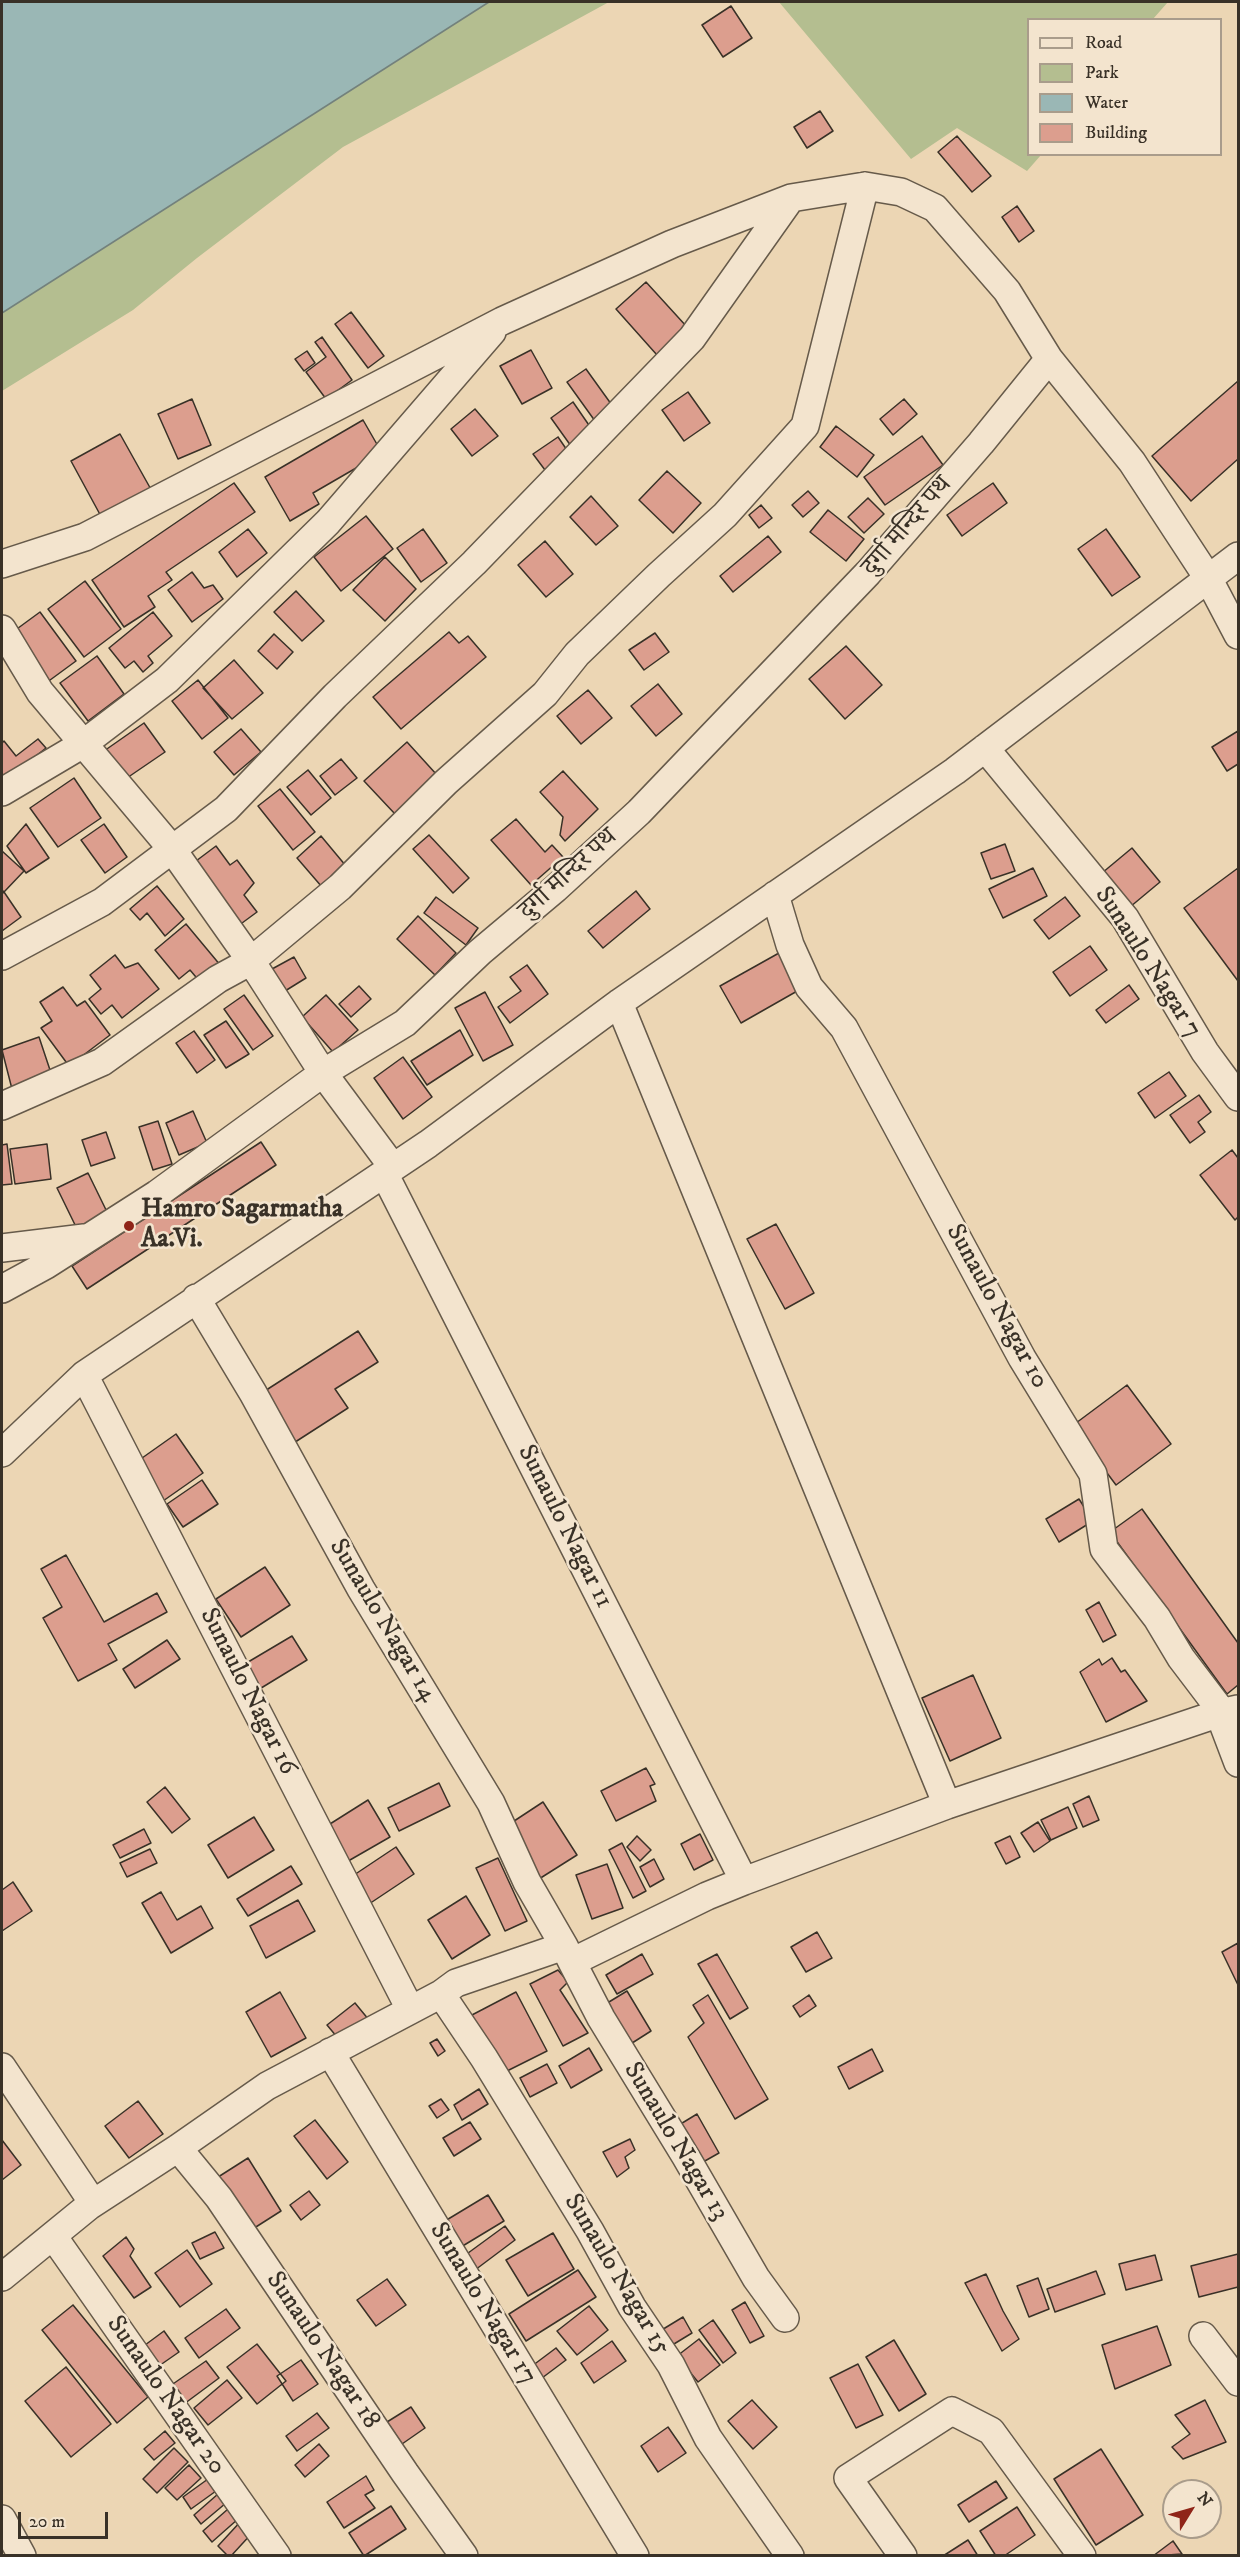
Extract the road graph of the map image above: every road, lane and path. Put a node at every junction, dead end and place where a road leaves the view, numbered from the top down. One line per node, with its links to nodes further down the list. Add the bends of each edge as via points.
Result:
1 (865, 186): 2 (street); 4 (street, via 901,192 935,208 1007,291); 16 (street, via 805,426 726,515 577,654 545,694 446,782 340,887)
2 (791, 198): 3 (street, via 672,244); 13 (street, via 692,338 474,563 335,696 226,809)
3 (502, 321): 6 (street, via 86,537); 10 (street, via 328,522 167,680)
4 (1049, 359): 7 (street, via 1132,462); 18 (street, दुर्गा मन्दिर पथ, via 868,573 639,812 405,1023)
5 (1239, 556): 7 (street)
6 (2, 564)
7 (1208, 578): 9 (street); 11 (street)
8 (2, 629): 10 (street, Sunaulo Nagar 11, via 40,692)
9 (1239, 636)
10 (83, 744): 12 (street); 13 (street, Sunaulo Nagar 11)
11 (985, 747): 14 (street); 19 (street, Sunaulo Nagar 7, via 1125,918 1205,1052)
12 (2, 792)
13 (172, 849): 15 (street, via 102,902); 16 (street, Sunaulo Nagar 11)
14 (775, 895): 17 (street); 28 (street, Sunaulo Nagar 10, via 790,945 809,987 844,1028 1022,1358 1093,1474 1104,1549 1157,1618 1181,1658)
15 (2, 956)
16 (250, 961): 18 (street, Sunaulo Nagar 11); 20 (street, via 218,979 102,1062)
17 (619, 1003): 21 (street); 30 (street)
18 (323, 1073): 21 (street, Sunaulo Nagar 11); 22 (street, दुर्गा मन्दिर पथ, via 157,1194)
19 (1239, 1097)
20 (2, 1106)
21 (388, 1170): 25 (street); 31 (street, Sunaulo Nagar 11)
22 (89, 1238): 23 (street); 24 (street, दुर्गा मन्दिर पथ)
23 (2, 1248)
24 (7, 1290)
25 (196, 1298): 26 (street); 32 (street, Sunaulo Nagar 14, via 362,1589 491,1803 527,1882)
26 (84, 1375): 27 (street); 34 (street, Sunaulo Nagar 16)
27 (2, 1453)
28 (1226, 1711): 29 (street, Sunaulo Nagar 10); 30 (street)
29 (1239, 1763)
30 (947, 1805): 31 (street)
31 (744, 1881): 32 (street)
32 (568, 1954): 33 (street, via 456,1983); 41 (street, Sunaulo Nagar 13, via 601,2018 756,2278)
33 (441, 1994): 34 (street); 49 (street, Sunaulo Nagar 15, via 671,2365 708,2438)
34 (410, 2009): 35 (street)
35 (330, 2052): 37 (street, via 267,2086); 48 (street, Sunaulo Nagar 17)
36 (2, 2067): 38 (street)
37 (178, 2148): 38 (street); 47 (street, Sunaulo Nagar 18, via 219,2198)
38 (93, 2203): 39 (street)
39 (53, 2236): 40 (street); 46 (street, Sunaulo Nagar 20)
40 (2, 2277)
41 (785, 2318)
42 (1203, 2336): 43 (street)
43 (1239, 2382)
44 (2, 2519): 45 (street)
45 (22, 2556)
46 (277, 2556)
47 (464, 2556)
48 (635, 2556)
49 (790, 2556)
50 (903, 2556): 51 (street, via 848,2478 952,2411 991,2431)
51 (1082, 2556)

